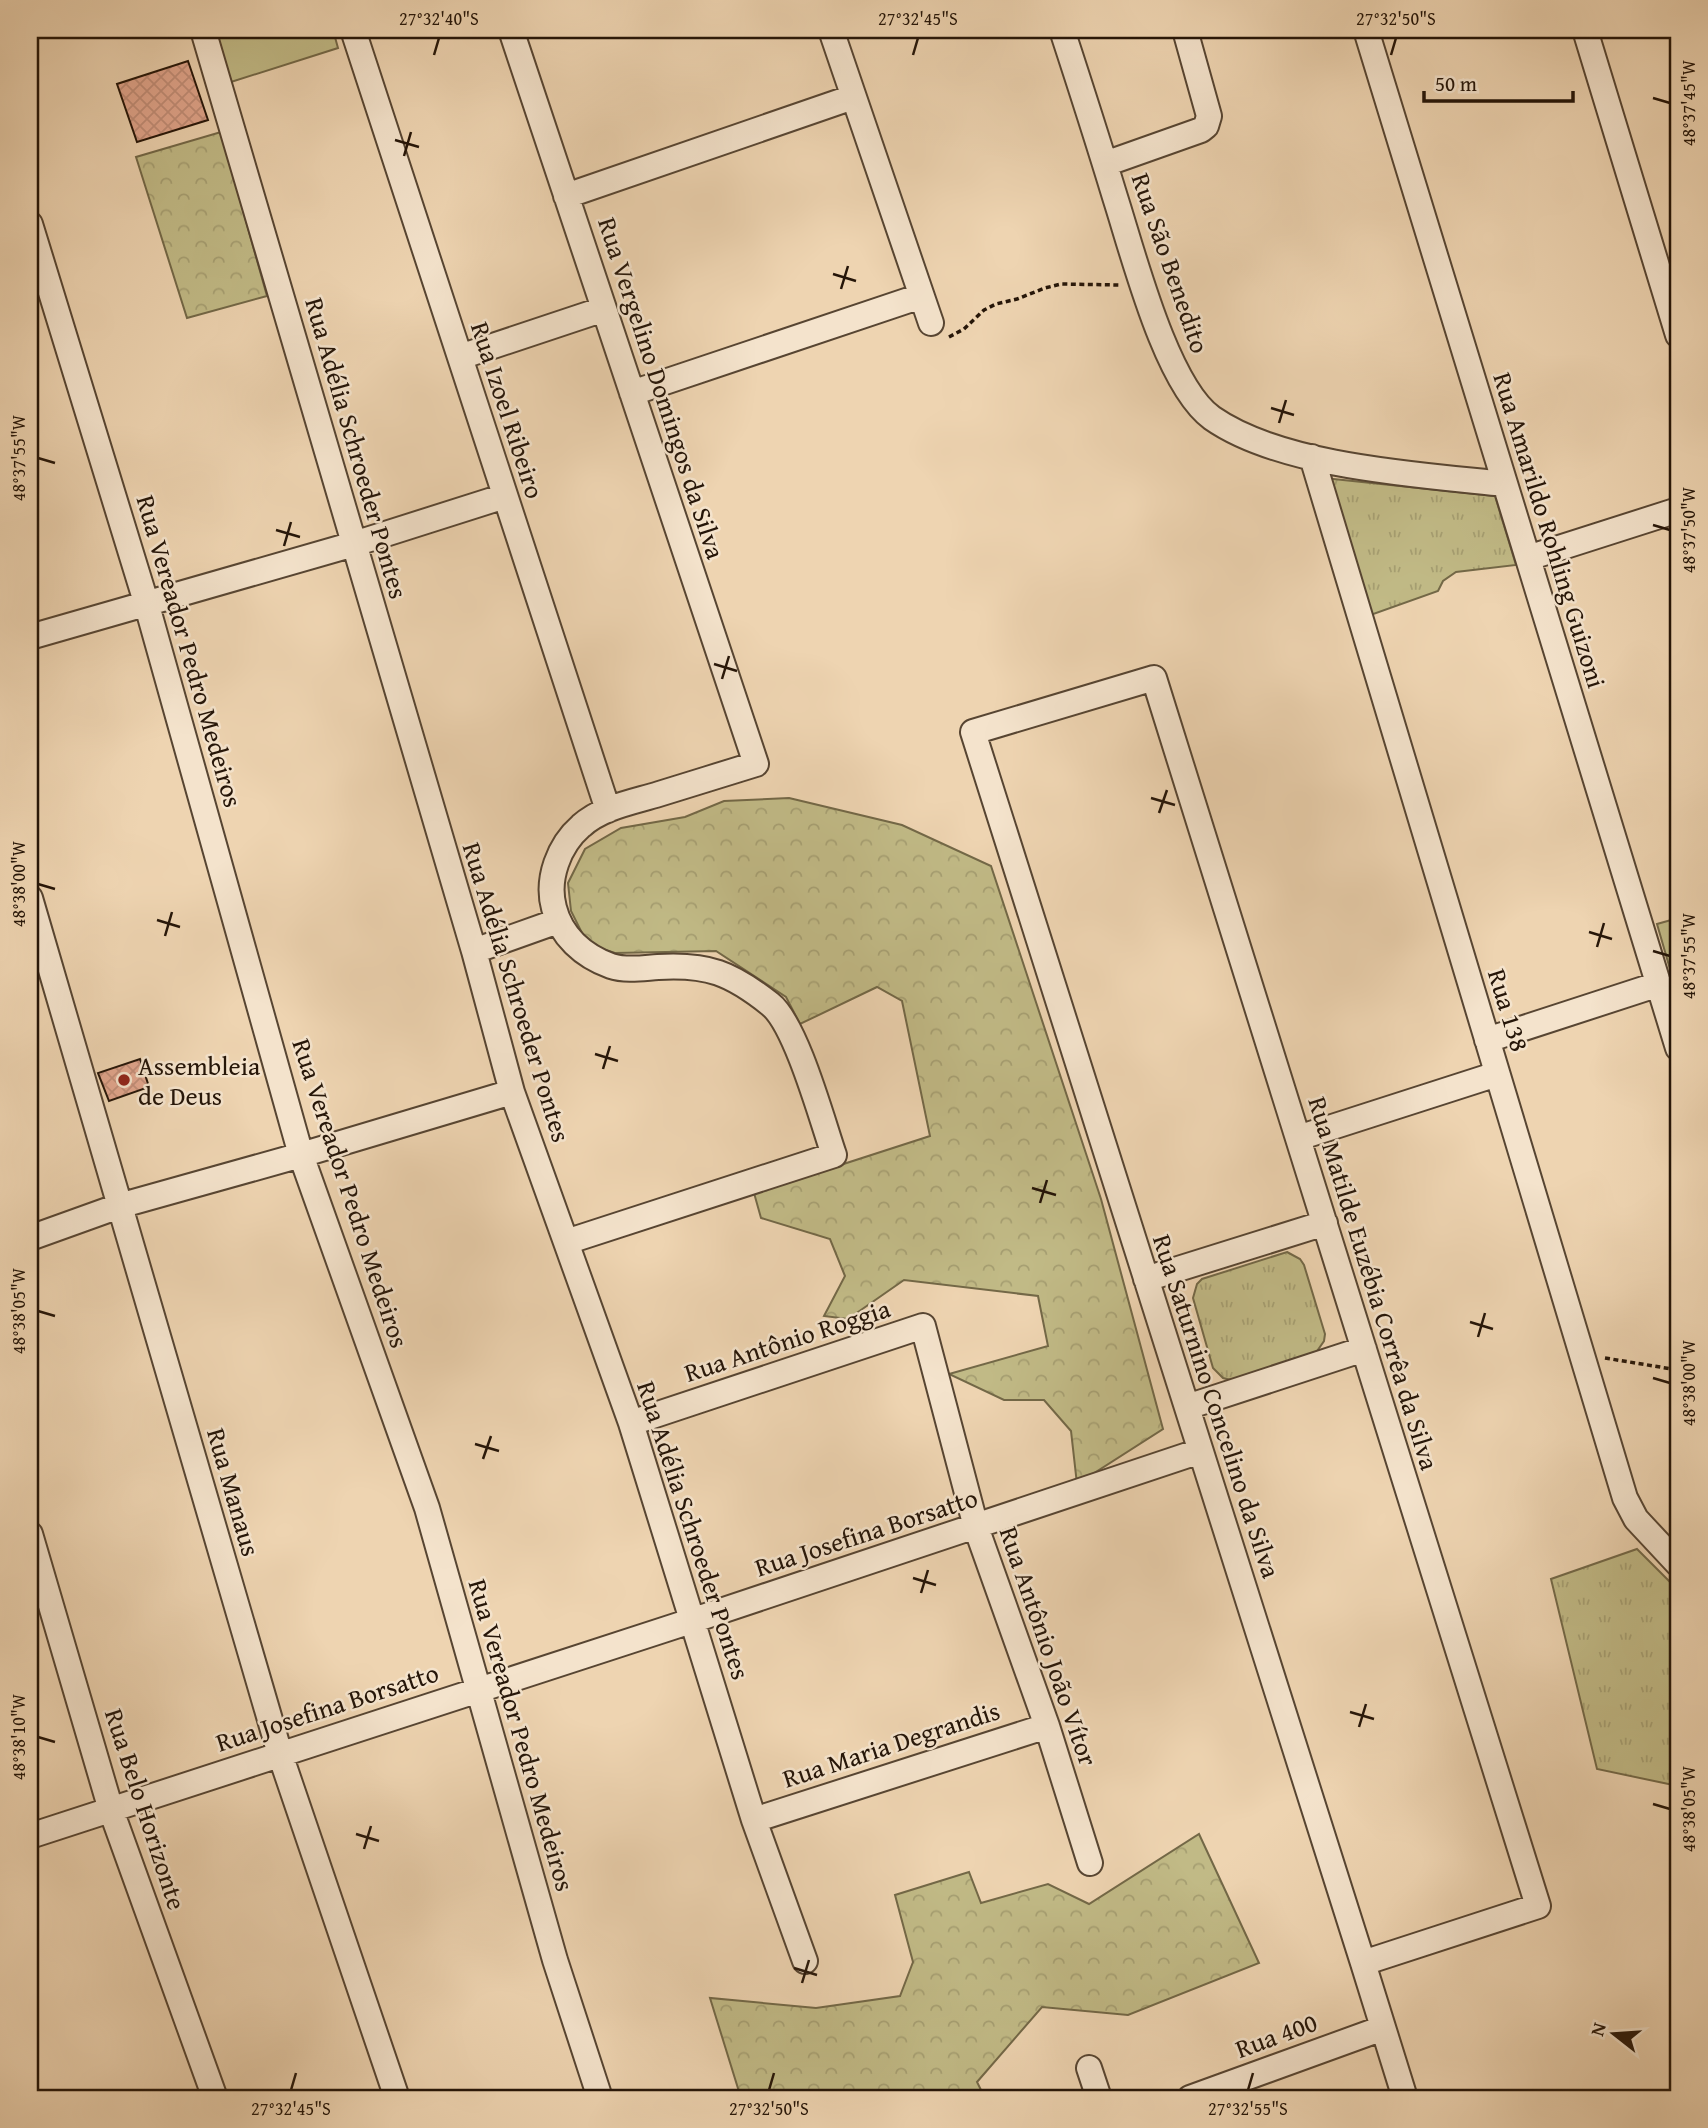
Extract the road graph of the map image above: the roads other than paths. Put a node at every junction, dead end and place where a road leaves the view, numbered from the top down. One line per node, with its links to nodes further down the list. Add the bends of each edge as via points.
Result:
1 (203, 30): 23 (street, Rua Adélia Schroeder Pontes)
2 (353, 30): 17 (street, Rua Izoel Ribeiro)
3 (511, 30): 11 (street, Rua Vergelino Domingos da Silva)
4 (831, 30): 9 (street)
5 (1062, 30): 10 (street, Rua São Benedito)
6 (1185, 30): 10 (street, via 1209,116 1206,126)
7 (1366, 30): 20 (street, Rua Amarildo Rohling Guizoni)
8 (1585, 30): 16 (street)
9 (853, 97): 11 (street); 13 (street)
10 (1105, 164): 19 (street, Rua São Benedito, via 1166,350 1192,398 1230,429)
11 (566, 196): 14 (street, Rua Vergelino Domingos da Silva)
12 (30, 224): 25 (street, Rua Vereador Pedro Medeiros)
13 (921, 296): 15 (street); 18 (street)
14 (604, 309): 17 (street); 18 (street, Rua Vergelino Domingos da Silva)
15 (930, 323)
16 (1678, 335)
17 (460, 357): 21 (street, Rua Izoel Ribeiro)
18 (632, 393): 28 (street, Rua Vergelino Domingos da Silva, via 756,764)
19 (1312, 457): 20 (street, Rua São Benedito); 33 (street, Rua 138)
20 (1505, 484): 24 (street, Rua Amarildo Rohling Guizoni)
21 (505, 496): 23 (street); 28 (street, Rua Izoel Ribeiro)
22 (1678, 510): 24 (street)
23 (354, 544): 25 (street); 31 (street, Rua Adélia Schroeder Pontes)
24 (1528, 558): 32 (street, Rua Amarildo Rohling Guizoni)
25 (146, 602): 26 (street); 38 (street, Rua Vereador Pedro Medeiros)
26 (30, 637)
27 (1154, 677): 37 (street, Rua Matilde Euzébia Corrêa da Silva); 43 (street, Rua Saturnino Concelino da Silva, via 973,732)
28 (608, 810): 30 (street, via 581,825 561,851 552,892)
29 (30, 898): 39 (street, Rua Manaus)
30 (558, 920): 31 (street); 42 (street, via 582,951 614,968 708,968 729,976 771,1005 788,1025 834,1154)
31 (474, 951): 36 (street, Rua Adélia Schroeder Pontes)
32 (1659, 984): 33 (street); 34 (street, Rua Amarildo Rohling Guizoni)
33 (1487, 1040): 35 (street, Rua 138)
34 (1678, 1048)
35 (1497, 1074): 37 (street); 51 (street, Rua 138, via 1625,1498 1636,1519)
36 (512, 1092): 38 (street); 42 (street, Rua Adélia Schroeder Pontes)
37 (1298, 1138): 40 (street, Rua Matilde Euzébia Corrêa da Silva)
38 (301, 1155): 39 (street); 53 (street, Rua Vereador Pedro Medeiros, via 426,1508)
39 (119, 1206): 41 (street); 55 (street, Rua Manaus)
40 (1325, 1223): 43 (street); 45 (street, Rua Matilde Euzébia Corrêa da Silva)
41 (30, 1238)
42 (566, 1242): 47 (street, Rua Adélia Schroeder Pontes)
43 (1146, 1279): 46 (street, Rua Saturnino Concelino da Silva)
44 (923, 1326): 47 (street, Rua Antônio Roggia); 49 (street, Rua Antônio João Vítor)
45 (1364, 1349): 46 (street); 61 (street, Rua Matilde Euzébia Corrêa da Silva, via 1538,1906)
46 (1187, 1407): 48 (street, Rua Saturnino Concelino da Silva)
47 (631, 1423): 52 (street, Rua Adélia Schroeder Pontes)
48 (1200, 1451): 49 (street, Rua Josefina Borsatto); 61 (street, Rua Saturnino Concelino da Silva)
49 (976, 1527): 52 (street, Rua Josefina Borsatto); 54 (street, Rua Antônio João Vítor)
50 (30, 1534): 56 (street, Rua Belo Horizonte)
51 (1678, 1564)
52 (691, 1620): 53 (street, Rua Josefina Borsatto); 57 (street, Rua Adélia Schroeder Pontes)
53 (477, 1689): 55 (street, Rua Josefina Borsatto); 66 (street, Rua Vereador Pedro Medeiros)
54 (1046, 1726): 57 (street, Rua Maria Degrandis); 59 (street, Rua Antônio João Vítor)
55 (280, 1754): 56 (street, Rua Josefina Borsatto); 65 (street, Rua Manaus)
56 (111, 1810): 58 (street, Rua Josefina Borsatto); 64 (street, Rua Belo Horizonte)
57 (754, 1820): 60 (street, Rua Adélia Schroeder Pontes)
58 (30, 1836)
59 (1090, 1863)
60 (805, 1961)
61 (1363, 1964): 62 (street, Rua Saturnino Concelino da Silva)
62 (1383, 2028): 68 (street, Rua 400); 69 (street, Rua Saturnino Concelino da Silva)
63 (1089, 2068): 67 (street)
64 (215, 2098)
65 (397, 2098)
66 (600, 2098)
67 (1099, 2098)
68 (1190, 2098)
69 (1405, 2098)

